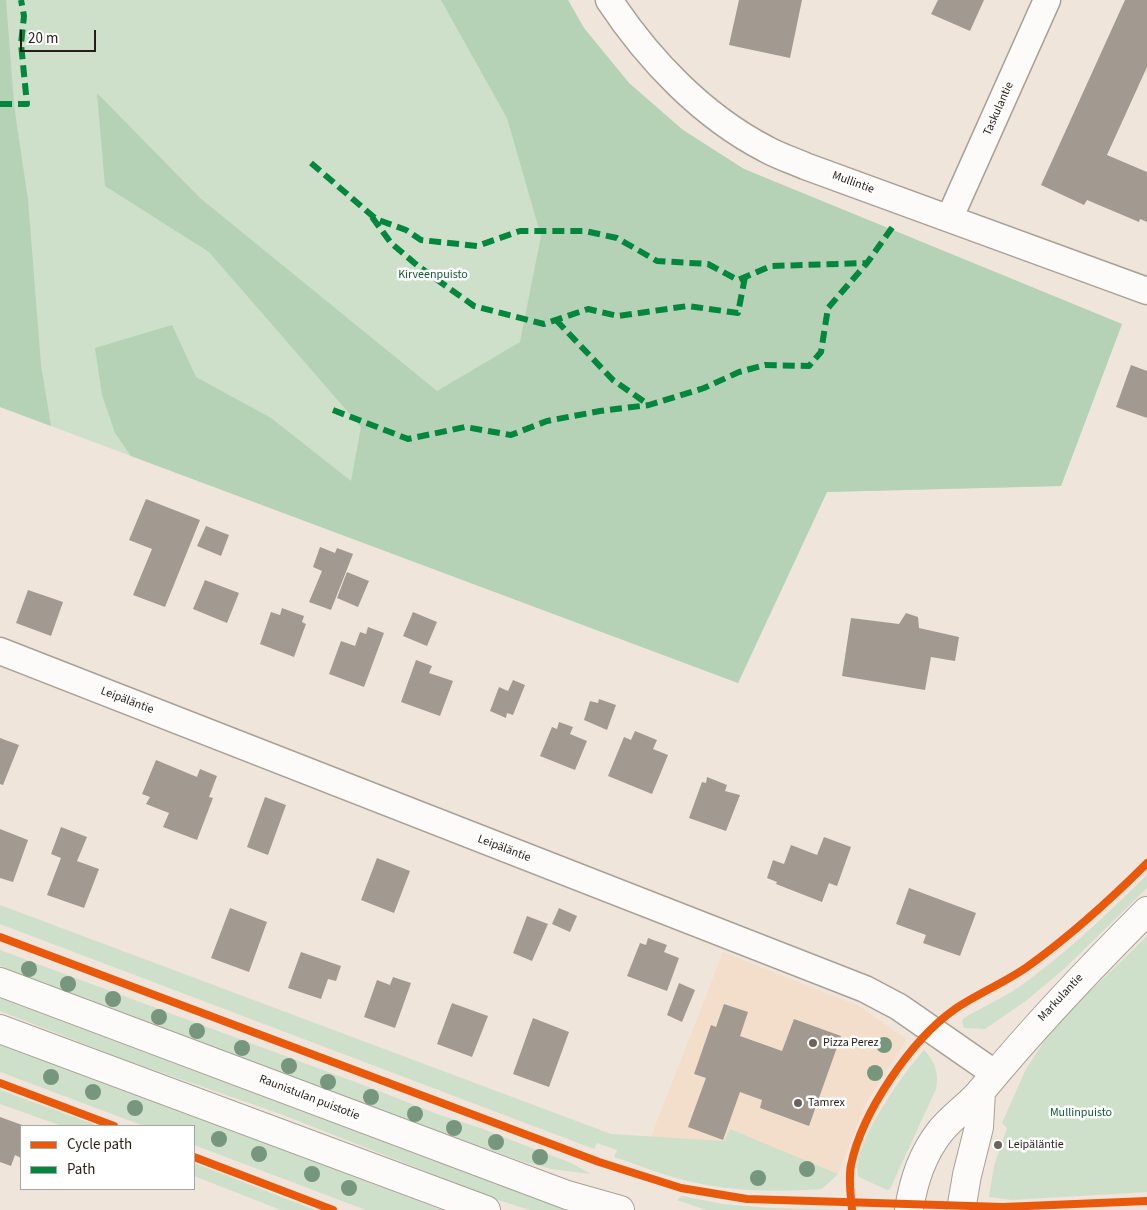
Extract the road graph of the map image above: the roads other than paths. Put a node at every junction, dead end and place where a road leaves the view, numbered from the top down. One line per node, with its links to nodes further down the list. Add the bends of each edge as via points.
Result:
1 (608, 0): 3 (street, Mullintie, via 644,48 675,80 737,132 805,166)
2 (1047, 0): 3 (street, Taskulantie)
3 (950, 217): 4 (street, Mullintie)
4 (1147, 291)
5 (0, 651): 9 (street, Leipäläntie, via 865,989 899,1007)
6 (1147, 911): 9 (main road, Markulantie, via 1076,982)
7 (0, 982): 11 (main road, Raunistulan puistotie, via 558,1192)
8 (0, 1029): 10 (main road)
9 (988, 1082): 12 (main road, Markulantie, via 939,1133 917,1172); 13 (main road)
10 (486, 1210)
11 (620, 1210)
12 (909, 1210)
13 (961, 1210)

